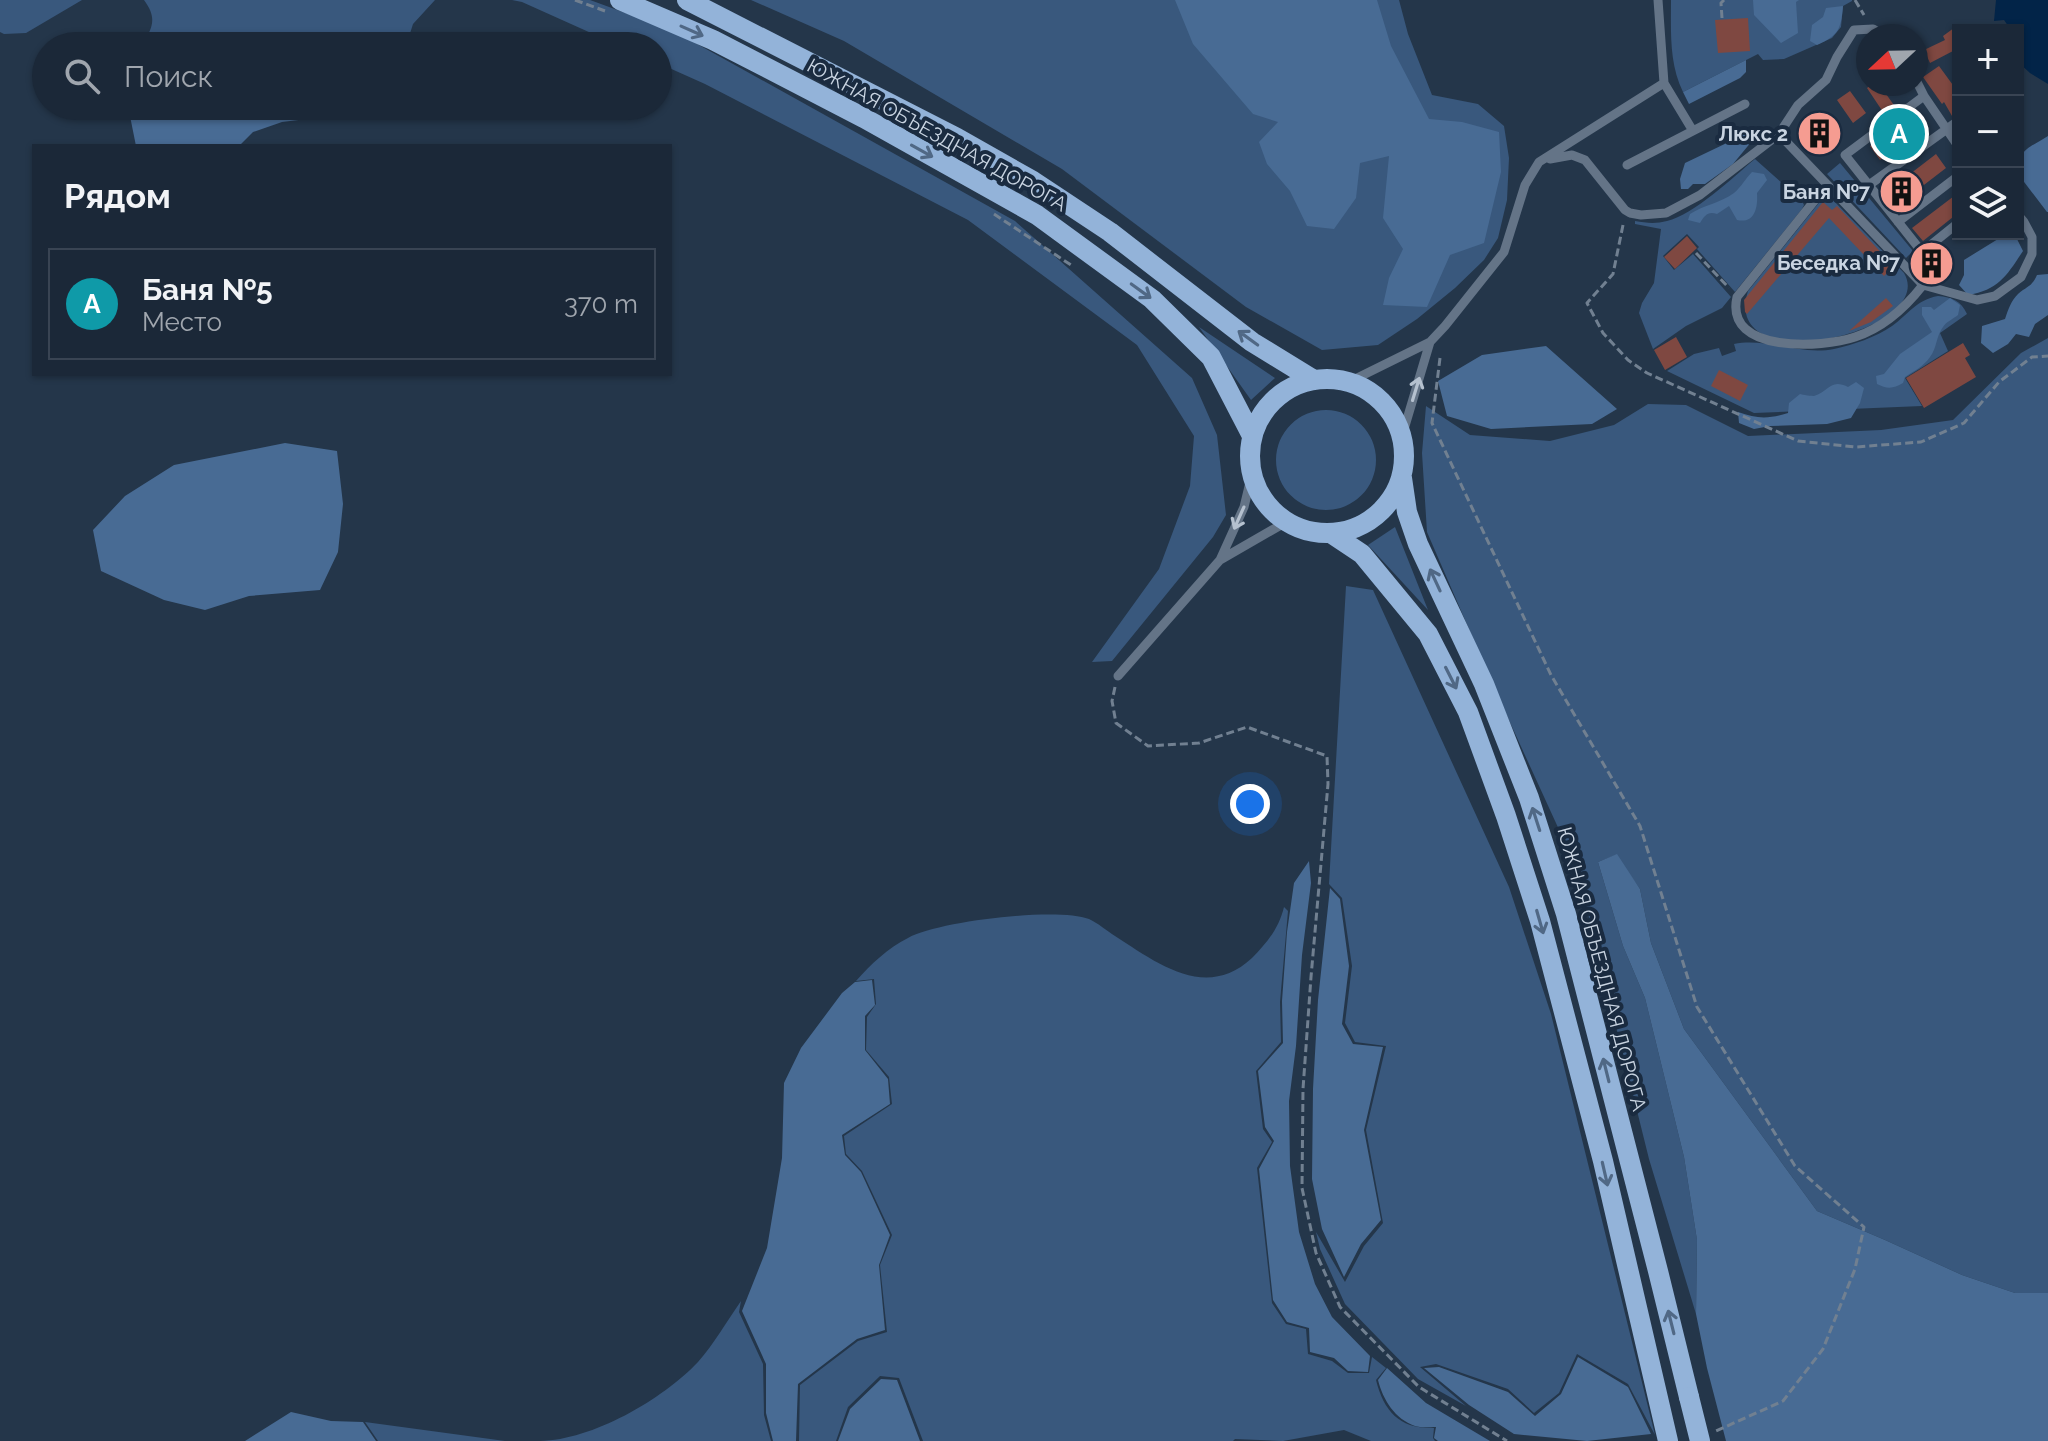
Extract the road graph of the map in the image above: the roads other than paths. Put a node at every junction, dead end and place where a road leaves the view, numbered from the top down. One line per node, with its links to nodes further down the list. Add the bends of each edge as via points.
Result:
1 (687, 0): 23 (main road, ЮЖНАЯ ОБЪЕЗДНАЯ ДОРОГА, one-way to 1, via 1252,342 1110,232 1033,181)
2 (1658, 0): 5 (lane)
3 (612, 5): 25 (main road, ЮЖНАЯ ОБЪЕЗДНАЯ ДОРОГА, one-way to 25, via 727,47 1037,215 1152,299 1211,357)
4 (1856, 30): 11 (lane, via 1826,80 1798,105)
5 (1664, 83): 10 (lane); 13 (lane)
6 (1924, 96): 9 (lane); 17 (lane, via 1845,155)
7 (1745, 104): 10 (lane)
8 (1952, 125): 9 (lane)
9 (1946, 129): 12 (lane); 17 (lane)
10 (1693, 131): 14 (lane)
11 (1779, 134): 13 (lane, via 1700,195 1666,213 1625,210 1585,160 1572,155); 16 (lane)
12 (1952, 138)
13 (1539, 162): 22 (lane, via 1525,185 1504,252)
14 (1627, 165)
15 (1952, 181): 18 (lane)
16 (1827, 185): 21 (lane); 21 (lane, via 1737,297 1736,311 1749,333 1802,344 1857,337 1886,323)
17 (1869, 185): 18 (lane)
18 (1898, 222): 20 (lane, via 1922,252)
19 (2024, 222): 21 (lane, via 2032,237 2032,254 2021,277 1995,296 1977,300)
20 (1952, 228)
21 (1923, 285)
22 (1430, 342): 24 (lane); 26 (lane, one-way to 22)
23 (1314, 380): 24 (main road); 25 (main road, via 1275,399)
24 (1349, 382): 26 (main road, via 1383,402)
25 (1252, 436): 27 (main road)
26 (1402, 436): 28 (main road)
27 (1252, 474): 29 (main road, via 1259,493); 31 (lane, one-way to 31, via 1244,507)
28 (1402, 478): 30 (main road, via 1376,517); 33 (main road, ЮЖНАЯ ОБЪЕЗДНАЯ ДОРОГА, one-way to 28, via 1566,914 1529,798 1484,684 1418,544)
29 (1286, 522): 30 (main road); 31 (lane)
30 (1332, 534): 34 (main road, one-way to 34, via 1362,554 1428,634 1468,712 1540,921)
31 (1220, 560): 32 (lane)
32 (1118, 676)
33 (1658, 1271): 34 (main road); 35 (main road, ЮЖНАЯ ОБЪЕЗДНАЯ ДОРОГА, one-way to 33, bridge)
34 (1629, 1276): 36 (main road)
35 (1703, 1438)
36 (1668, 1441)

